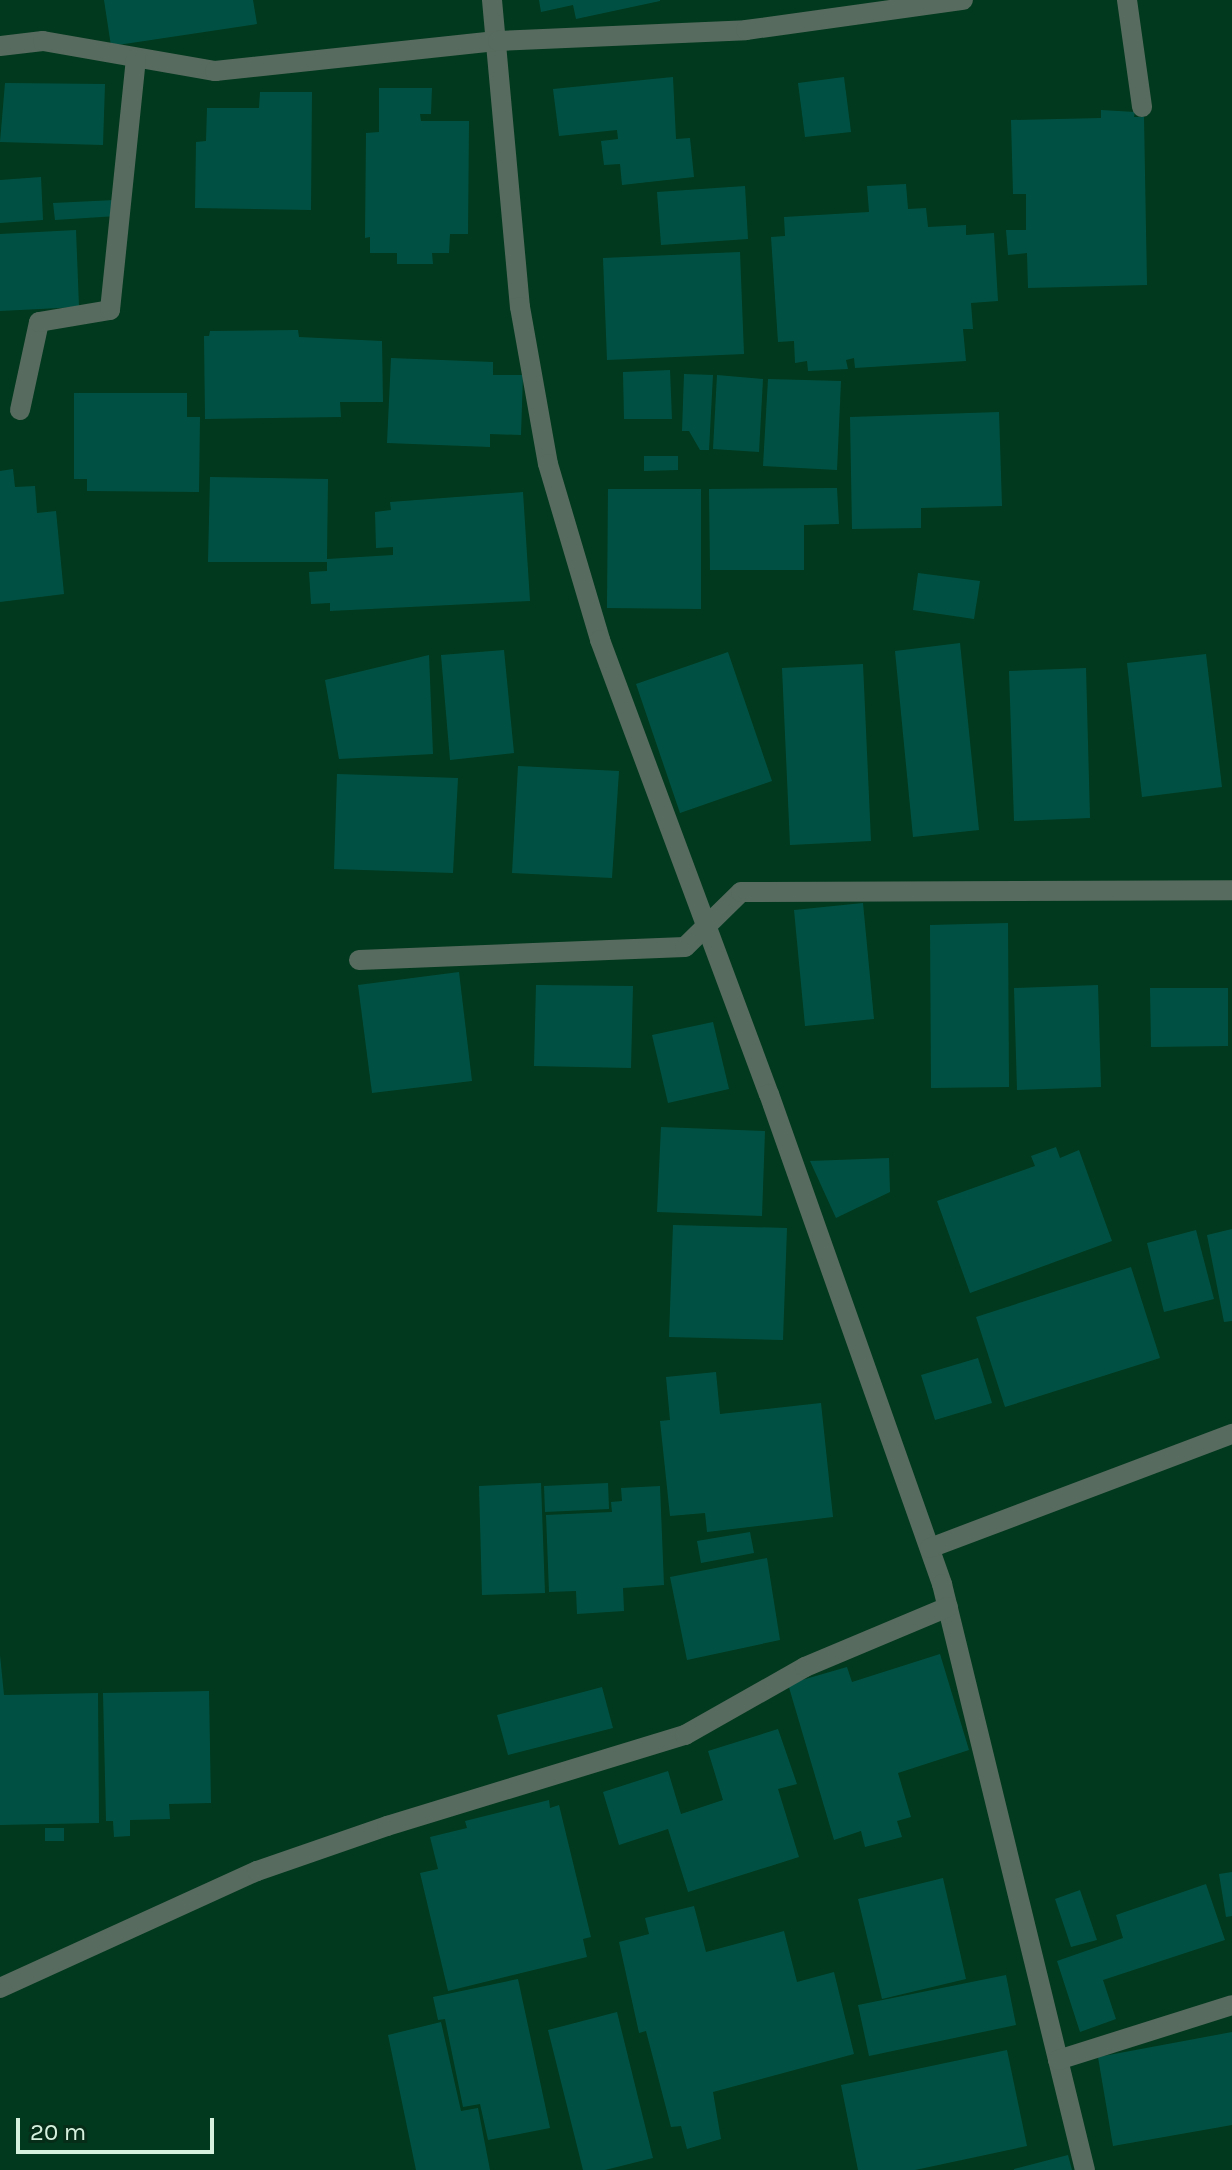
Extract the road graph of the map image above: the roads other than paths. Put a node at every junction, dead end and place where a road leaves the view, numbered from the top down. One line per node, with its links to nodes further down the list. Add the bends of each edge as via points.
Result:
1 (492, 0): 4 (street)
2 (963, 0): 4 (street, via 746,30)
3 (1127, 0): 7 (street)
4 (498, 41): 6 (street, via 215,71); 10 (street, via 520,307 548,464 582,588)
5 (0, 46): 6 (street, via 43,41)
6 (136, 58): 8 (street, via 110,310 39,322)
7 (1142, 107)
8 (20, 410)
9 (1232, 890): 10 (street, via 741,892)
10 (706, 923): 11 (street, via 685,947); 13 (street)
11 (359, 960)
12 (1232, 1434): 13 (street)
13 (930, 1548): 14 (street)
14 (948, 1607): 15 (street, via 805,1667 685,1735 257,1871); 17 (street)
15 (0, 1988)
16 (1232, 2005): 17 (street)
17 (1058, 2060): 18 (street)
18 (1085, 2170)

